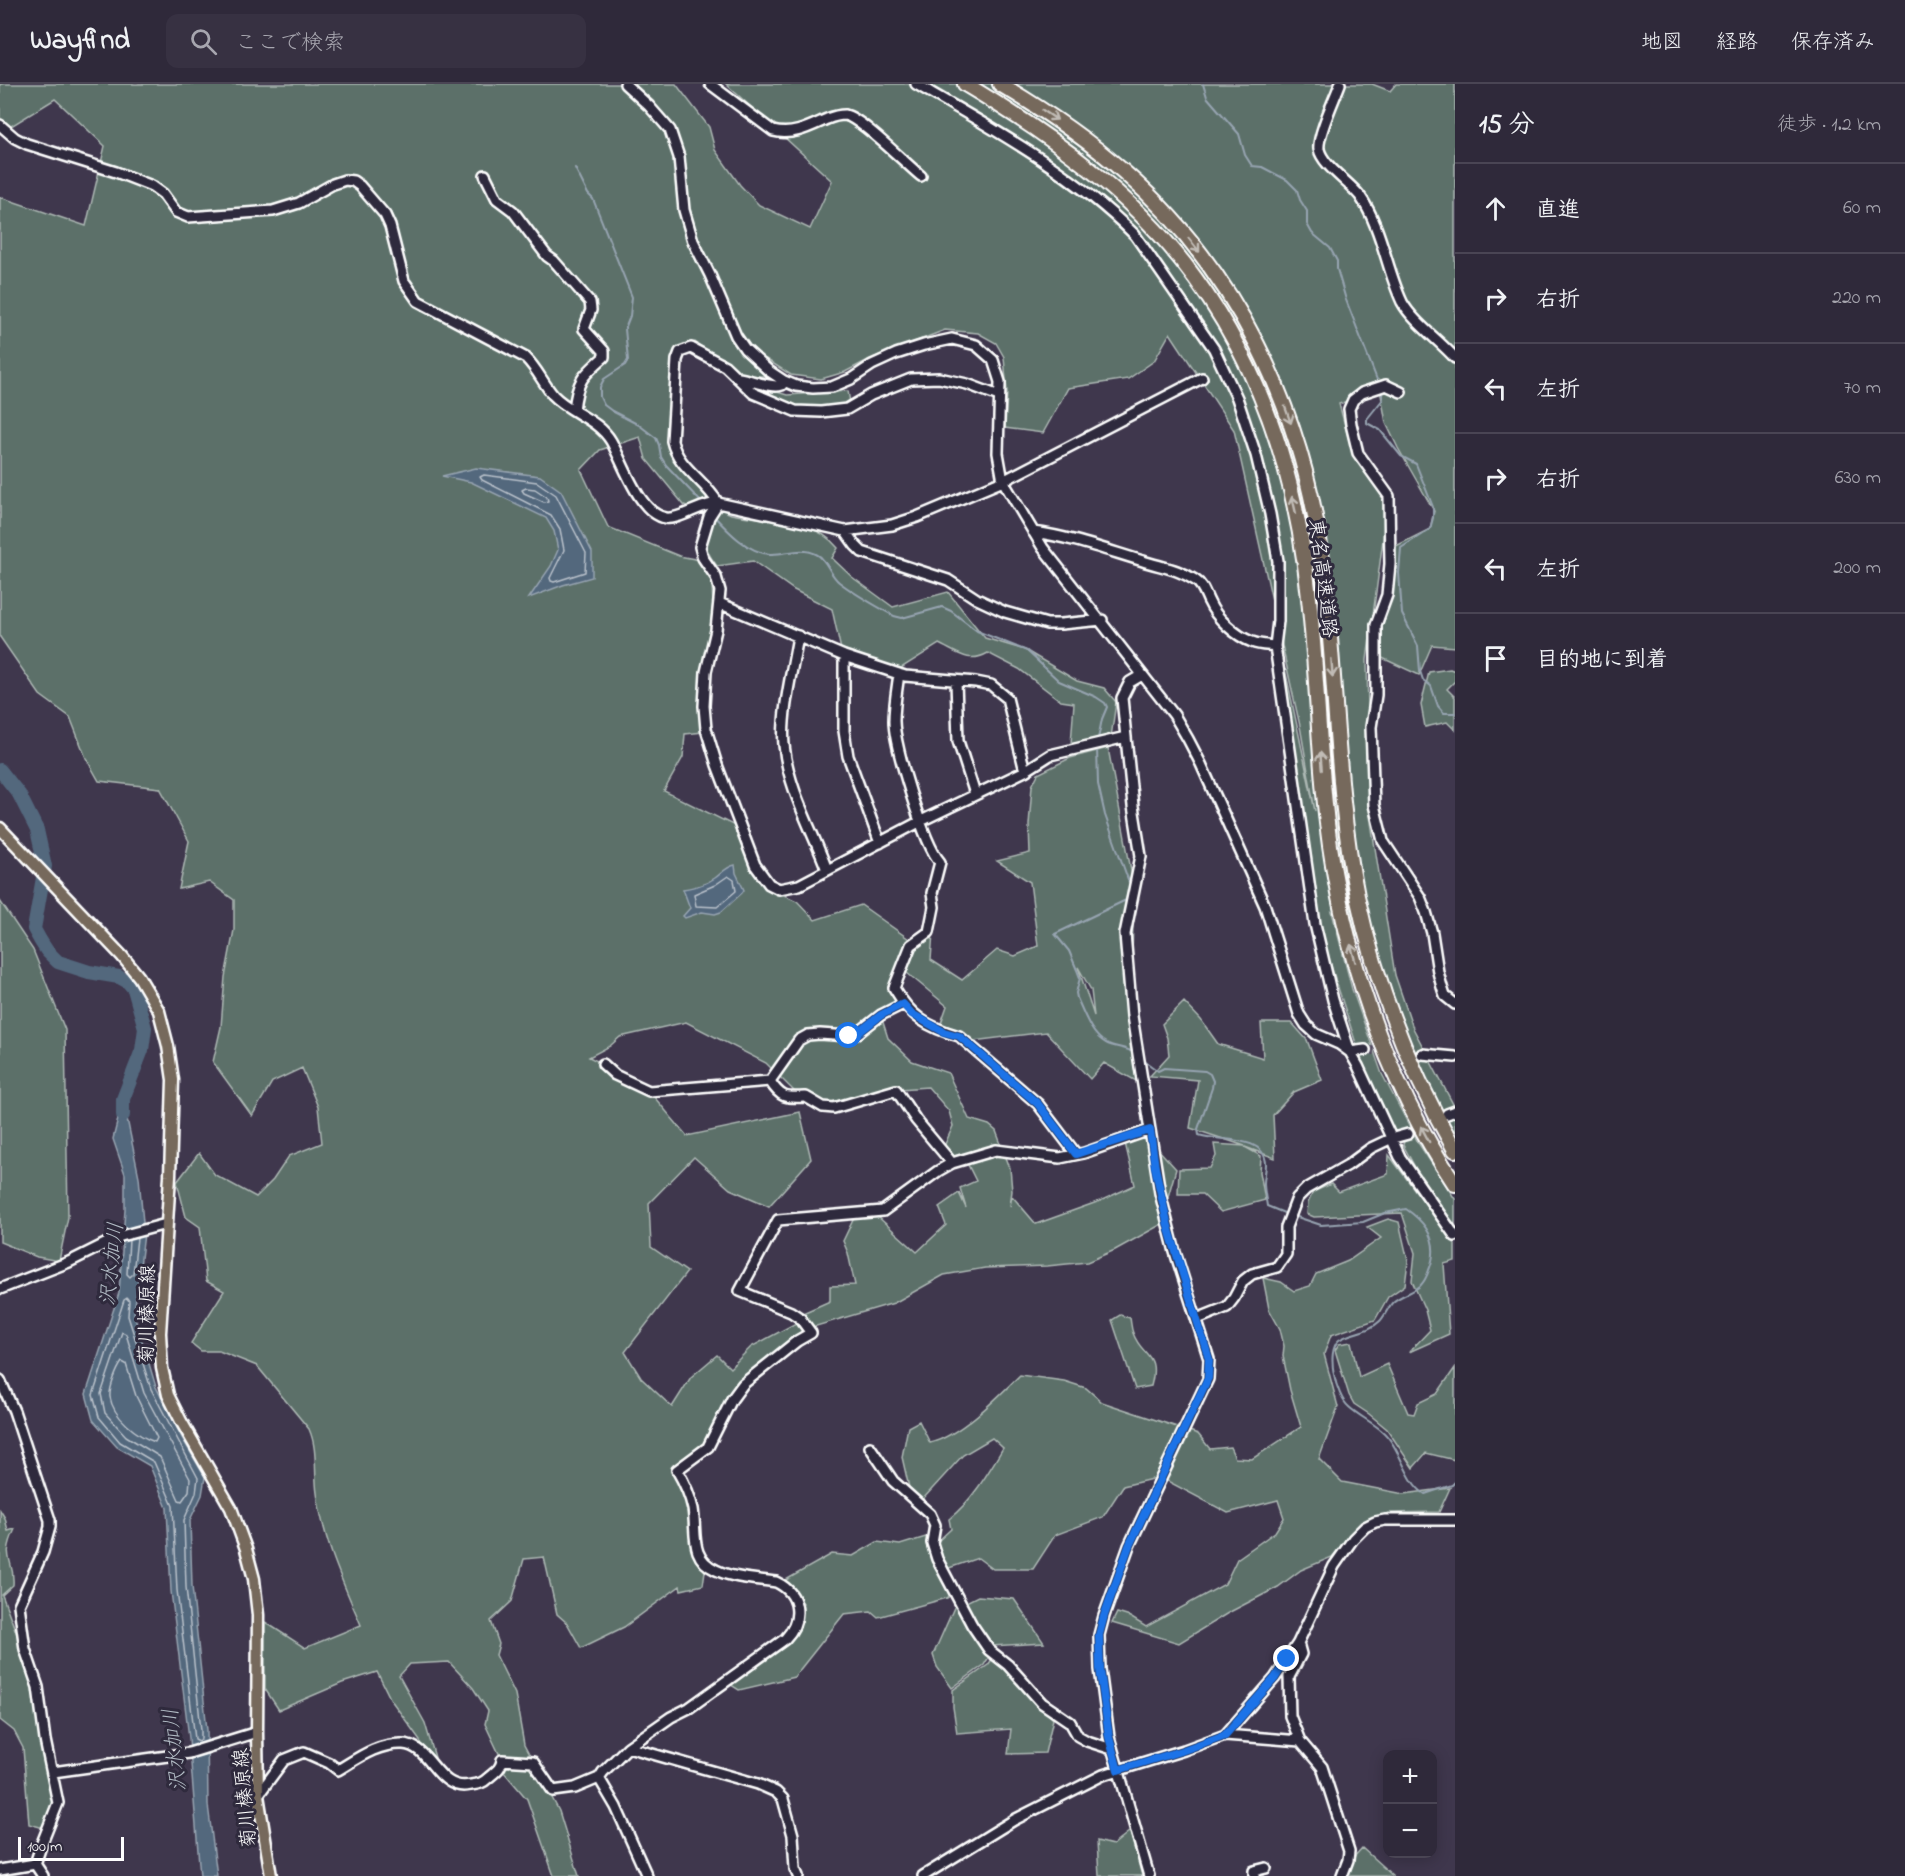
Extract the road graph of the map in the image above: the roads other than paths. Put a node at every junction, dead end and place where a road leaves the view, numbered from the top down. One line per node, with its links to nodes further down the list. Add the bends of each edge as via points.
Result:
1 (625, 84): 13 (street, via 670,130 676,144 687,226 736,336 745,349)
2 (710, 84): 9 (street, via 773,131 795,132 845,115 858,121)
3 (916, 84): 24 (street, via 997,131 1078,186 1122,222 1214,350 1237,398 1270,514 1278,561)
4 (965, 84): 50 (highway, 東名高速道路, one-way to 4, via 1417,1119 1388,1054 1365,996 1346,926 1327,823 1305,564 1297,515 1258,389 1218,311 1143,216 1078,158)
5 (1000, 84): 47 (highway, 東名高速道路, one-way to 47, via 1088,142 1155,201 1225,287 1274,379 1303,462 1321,550 1342,801 1366,935 1412,1066)
6 (1340, 84): 10 (street, via 1318,145 1319,152 1361,198 1403,304)
7 (0, 125): 16 (street, via 27,144 152,186 176,212 188,217 273,211 299,203 333,184 353,181 385,215 404,281 418,301 526,358 552,394)
8 (485, 175): 16 (street, via 497,199 513,211 547,256 590,302 584,329 604,351 604,357 587,371 576,388)
9 (921, 176)
10 (1455, 358)
11 (739, 378): 13 (street, via 775,388); 15 (street, via 753,393 795,411 847,409 871,394 911,379 939,378); 18 (street, via 691,348 680,352 677,360 674,449)
12 (1202, 378): 17 (street)
13 (784, 381): 15 (street, via 804,388 832,387 896,354 952,339 976,345 993,360 1000,382)
14 (1401, 392): 37 (street, via 1386,386 1362,393 1349,409 1358,453 1389,496 1390,564 1387,595 1376,625 1376,695 1371,727 1374,805 1383,841 1423,904 1442,987 1445,996)
15 (999, 396): 17 (street, via 998,453)
16 (574, 410): 18 (street, via 597,425 610,440 644,504 653,512 665,518 676,517 707,503)
17 (1004, 481): 19 (street, via 917,517); 20 (street)
18 (718, 503): 19 (street); 21 (street, via 709,517 700,547 718,583)
19 (845, 531): 22 (street, via 862,552 948,580 1005,612 1047,624)
20 (1033, 532): 22 (street); 24 (street, via 1170,567 1196,580 1218,617 1242,636)
21 (719, 603): 23 (street); 35 (street, via 706,672 706,729 755,865 769,884 779,889 799,885)
22 (1101, 620): 27 (street)
23 (798, 636): 25 (street); 35 (street, via 785,711 784,744 792,781)
24 (1275, 646): 39 (street, via 1315,924)
25 (844, 656): 26 (street); 34 (street, via 844,731)
26 (899, 674): 28 (street); 32 (street, via 895,737)
27 (1142, 675): 29 (street, via 1130,682 1122,698); 39 (street, via 1174,715 1201,764 1265,906 1299,1014 1316,1034)
28 (956, 681): 30 (street, via 991,685 1007,698); 31 (street, via 958,741)
29 (1126, 737): 30 (street, via 1050,755); 44 (street, via 1141,856 1125,934 1126,965)
30 (1025, 771): 31 (street)
31 (975, 794): 32 (street)
32 (921, 821): 34 (street); 36 (street, via 940,862 929,932 911,945 894,984)
33 (0, 828): 51 (main road, 菊川榛原線, via 122,956 159,1011 173,1080)
34 (880, 843): 35 (street)
35 (826, 870)
36 (903, 1004): 43 (street, via 858,1033 808,1035 799,1040); 48 (street, via 912,1014 959,1036 1038,1104)
37 (1455, 1004)
38 (1365, 1050): 39 (street)
39 (1350, 1052): 46 (street)
40 (1422, 1054): 41 (street)
41 (1455, 1057)
42 (603, 1064): 43 (street, via 615,1075 649,1091)
43 (770, 1081): 49 (street, via 776,1090 794,1100 806,1097 823,1107 834,1108 896,1090)
44 (1150, 1130): 48 (street); 54 (street, via 1160,1192)
45 (1408, 1134): 46 (street)
46 (1390, 1139): 52 (street); 54 (street, via 1306,1189 1297,1198 1286,1227 1286,1254 1277,1267 1252,1274 1227,1307)
47 (1455, 1150)
48 (1076, 1154): 49 (street, via 1060,1158 996,1150)
49 (952, 1163): 62 (street, via 883,1211 778,1220 771,1232 740,1291 791,1312 811,1333 743,1384 708,1447 677,1470 693,1508 700,1559 729,1575 782,1585 796,1600 797,1618 785,1639)
50 (1455, 1184)
51 (165, 1224): 53 (street, via 122,1236); 59 (main road, 菊川榛原線, via 162,1368 168,1395 231,1508 254,1579 258,1615)
52 (1455, 1236)
53 (0, 1289)
54 (1197, 1319): 63 (street, via 1209,1359 1208,1378 1129,1546 1099,1635)
55 (0, 1380): 65 (street, via 50,1520 43,1552 19,1605)
56 (870, 1447): 63 (street, via 893,1481 930,1514 935,1526 932,1543 937,1559 989,1650 1042,1703 1070,1722 1078,1736)
57 (1455, 1520): 58 (street, via 1385,1520 1365,1527 1334,1566)
58 (1298, 1643): 60 (street, via 1275,1678); 61 (street, via 1301,1654 1289,1677 1290,1716)
59 (257, 1732): 65 (street, via 189,1753); 67 (main road, 菊川榛原線)
60 (1225, 1735): 61 (street); 64 (street)
61 (1300, 1741): 78 (street, via 1322,1767 1349,1851)
62 (628, 1747): 66 (street); 74 (street, via 776,1792 783,1799 793,1835)
63 (1112, 1749): 64 (street)
64 (1118, 1770): 75 (street, via 1014,1820); 76 (street)
65 (53, 1772): 68 (street, via 58,1803)
66 (599, 1778): 67 (street, via 575,1788 553,1791 533,1762 502,1760 501,1767 482,1783 464,1787 448,1781 424,1756 404,1744 367,1752 339,1770 304,1752 284,1760); 73 (street)
67 (258, 1796): 72 (main road, 菊川榛原線)
68 (35, 1864): 70 (street); 71 (street)
69 (1266, 1868): 77 (street, via 1254,1871)
70 (0, 1870)
71 (43, 1876)
72 (271, 1876)
73 (647, 1876)
74 (798, 1876)
75 (922, 1876)
76 (1149, 1876)
77 (1254, 1876)
78 (1341, 1876)

